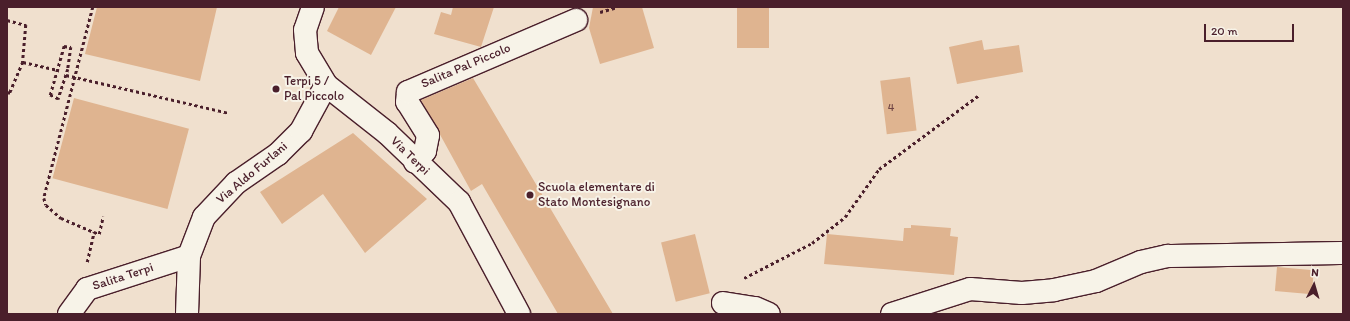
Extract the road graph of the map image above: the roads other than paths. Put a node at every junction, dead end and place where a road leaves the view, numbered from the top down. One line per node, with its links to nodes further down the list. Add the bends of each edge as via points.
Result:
1 (313, 7): 3 (street, Via Terpi, via 305,30 307,53)
2 (576, 20): 4 (street, Salita Pal Piccolo, via 408,92 407,102 428,135 425,151)
3 (326, 85): 4 (street, Via Terpi, via 387,133); 6 (street, Via Aldo Furlani, via 301,131 278,154 216,202 201,224)
4 (415, 162): 10 (street, Via Terpi, via 458,202)
5 (1343, 253): 12 (street, via 1168,256 1141,262 1096,281 1054,290 1022,293 970,289)
6 (189, 256): 8 (street, Salita Terpi, via 87,289); 9 (street, Via Aldo Furlani)
7 (724, 303): 11 (street, via 755,308)
8 (69, 314)
9 (187, 314)
10 (519, 314)
11 (769, 314)
12 (892, 314)

